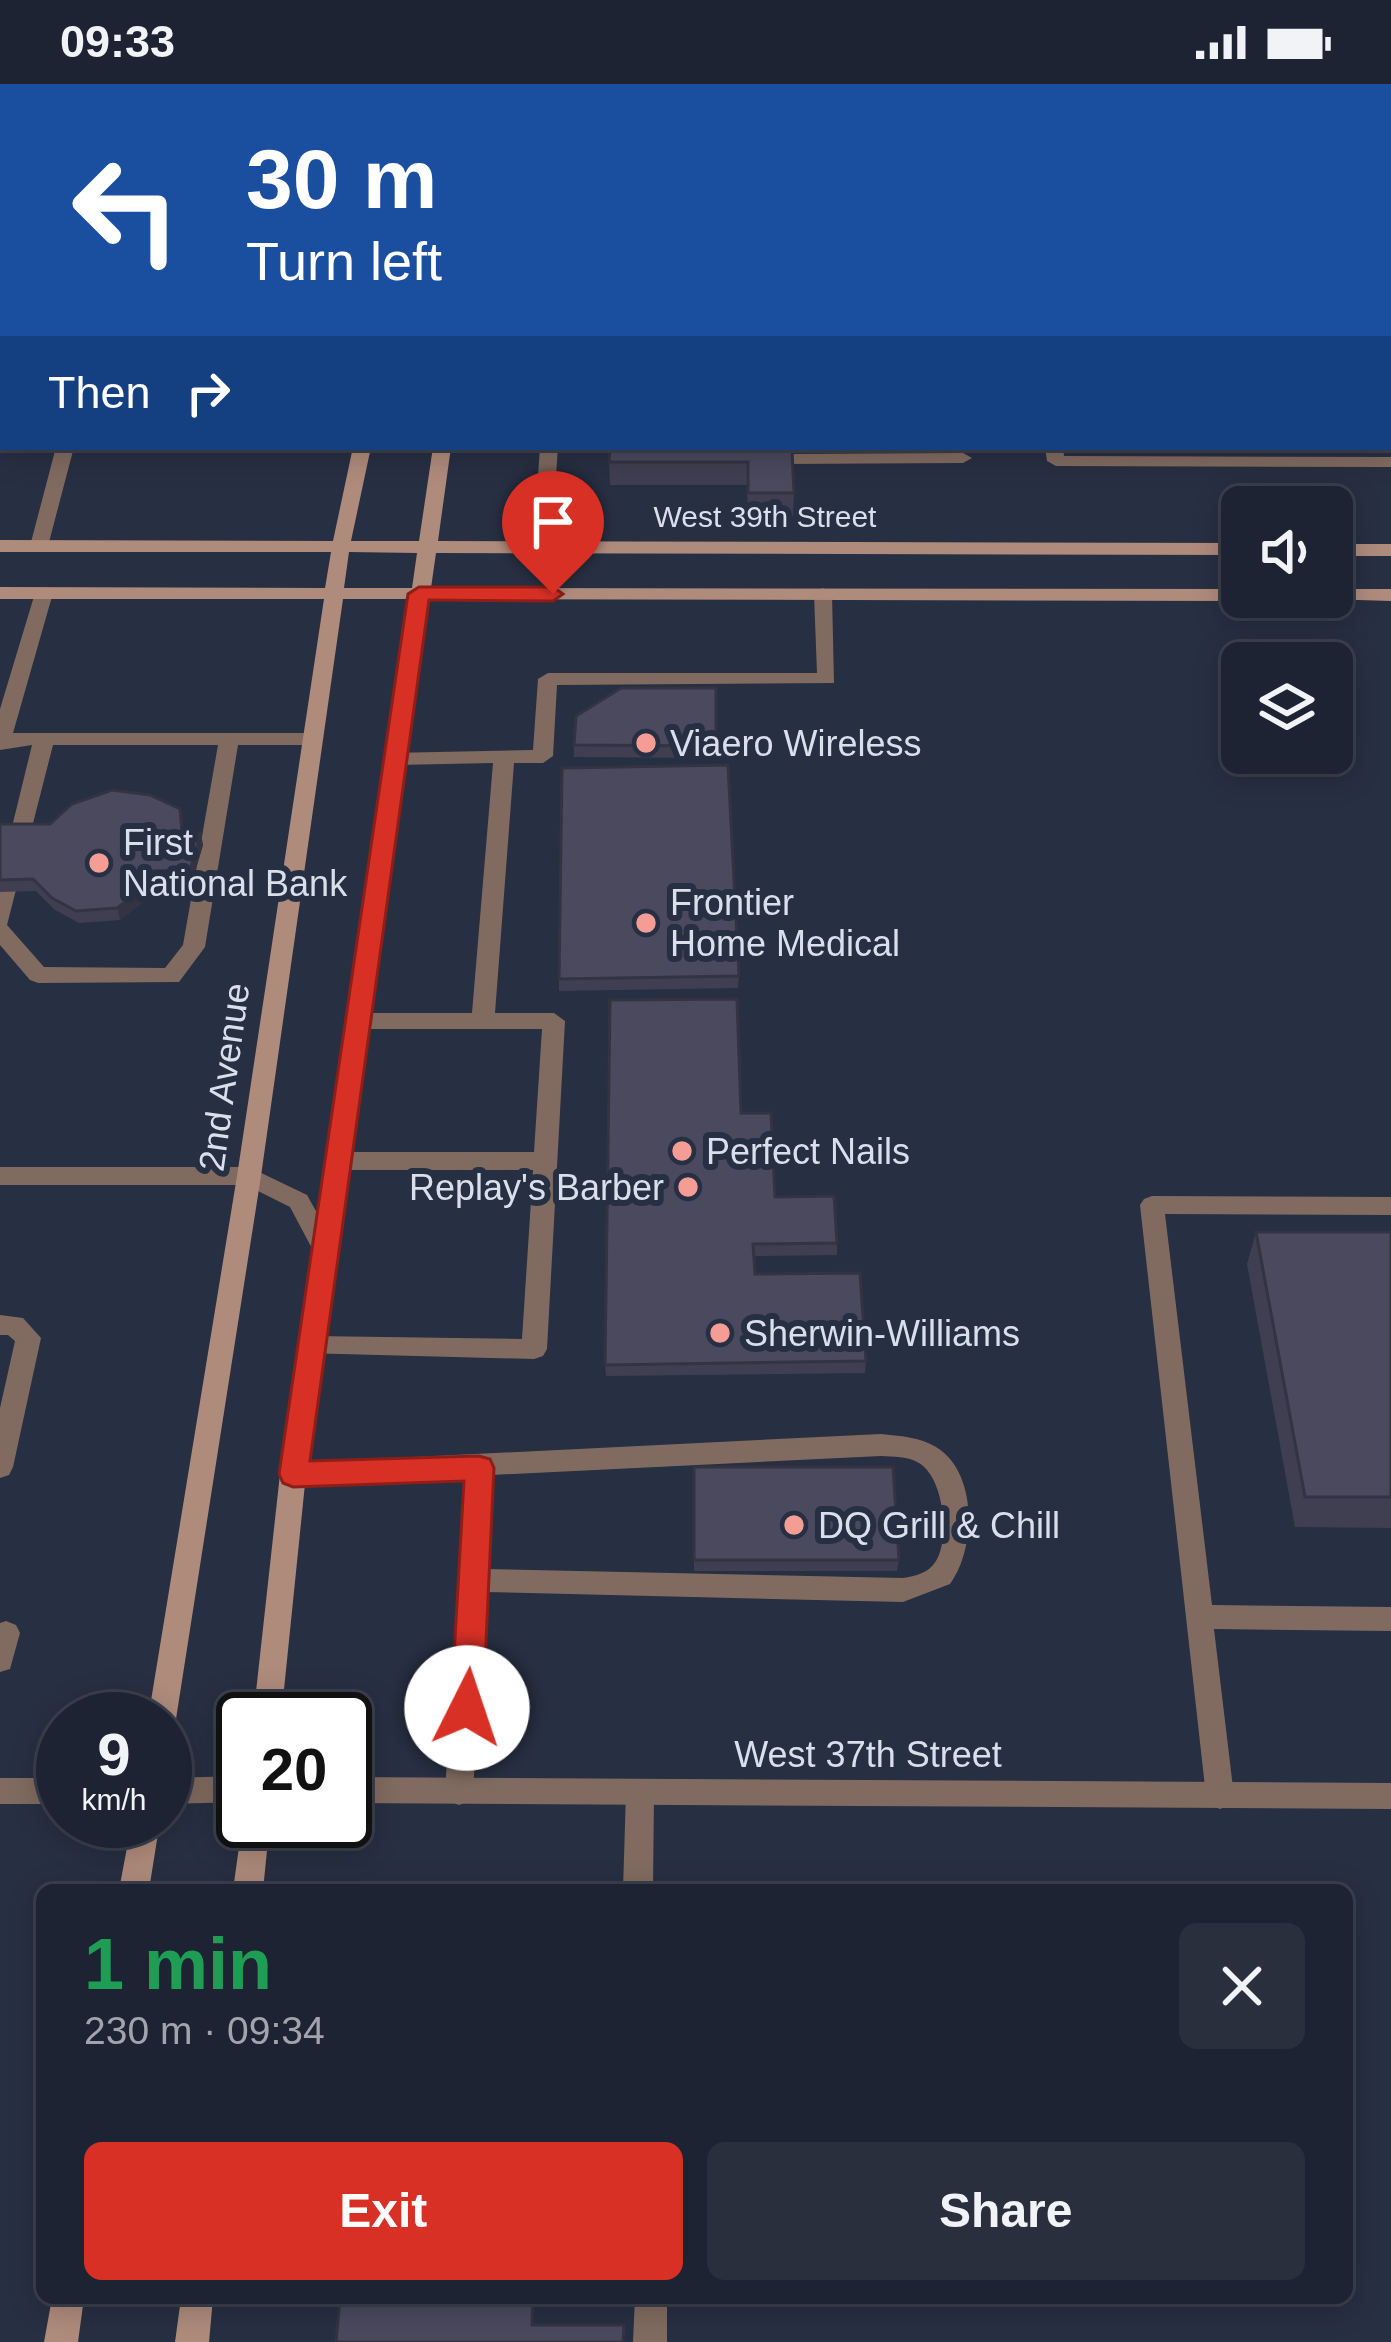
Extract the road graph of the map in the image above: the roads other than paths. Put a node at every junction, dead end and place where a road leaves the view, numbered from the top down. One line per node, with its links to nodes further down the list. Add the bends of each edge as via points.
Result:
1 (63, 450): 13 (street)
2 (361, 450): 10 (main road, 2nd Avenue)
3 (442, 450): 11 (main road)
4 (549, 450): 9 (street)
5 (776, 450): 7 (street, via 782,459)
6 (1054, 450): 8 (street, via 1056,461)
7 (963, 458)
8 (1391, 462)
9 (546, 490)
10 (341, 545): 11 (main road, West 39th Street); 13 (main road, West 39th Street); 19 (main road, 2nd Avenue)
11 (426, 545): 14 (main road, West 39th Street); 20 (main road)
12 (0, 546): 13 (main road, West 39th Street)
13 (39, 546)
14 (1221, 549)
15 (1353, 550): 16 (main road)
16 (1391, 550)
17 (0, 593): 18 (main road)
18 (44, 593): 19 (main road); 25 (street)
19 (334, 594): 20 (main road); 28 (main road, 2nd Avenue)
20 (419, 594): 21 (main road); 31 (main road)
21 (823, 594): 22 (main road); 30 (street, via 827,679 548,679 543,756)
22 (1221, 595)
23 (1353, 595): 24 (main road)
24 (1391, 595)
25 (9, 676): 29 (street)
26 (44, 739): 27 (street); 29 (street); 32 (street)
27 (229, 739): 28 (street); 33 (street, via 194,947 171,976 38,975)
28 (312, 739): 39 (main road, 2nd Avenue)
29 (0, 741)
30 (504, 756): 31 (street); 35 (street)
31 (396, 758): 34 (main road)
32 (0, 920)
33 (0, 931)
34 (358, 1022): 35 (street); 36 (main road)
35 (483, 1022): 37 (street, via 554,1022)
36 (337, 1161): 37 (street); 41 (main road)
37 (545, 1161): 43 (street, via 534,1349)
38 (0, 1176): 39 (street)
39 (249, 1176): 41 (street, via 299,1201); 50 (main road, 2nd Avenue)
40 (1391, 1206): 48 (street, via 1152,1205)
41 (325, 1249): 43 (main road)
42 (0, 1325): 44 (street, via 28,1338)
43 (311, 1346): 46 (main road)
44 (0, 1467)
45 (479, 1468): 46 (street); 47 (street); 47 (street, via 881,1444 930,1455 943,1468 956,1547 941,1576 902,1590)
46 (293, 1474): 51 (main road)
47 (474, 1580): 55 (street)
48 (1200, 1617): 49 (street); 57 (street)
49 (1391, 1619)
50 (166, 1692)
51 (270, 1692)
52 (372, 1790): 55 (street, West 37th Street)
53 (0, 1791): 54 (street)
54 (36, 1791)
55 (460, 1792): 56 (street, West 37th Street)
56 (640, 1792): 57 (street, West 37th Street); 63 (street)
57 (1220, 1796): 58 (street, West 37th Street)
58 (1391, 1796)
59 (141, 1848): 61 (main road)
60 (253, 1848): 62 (main road)
61 (135, 1884)
62 (249, 1884)
63 (638, 1884)
64 (67, 2304): 67 (main road)
65 (196, 2304): 68 (main road)
66 (651, 2304): 69 (street)
67 (61, 2342)
68 (192, 2342)
69 (650, 2342)

